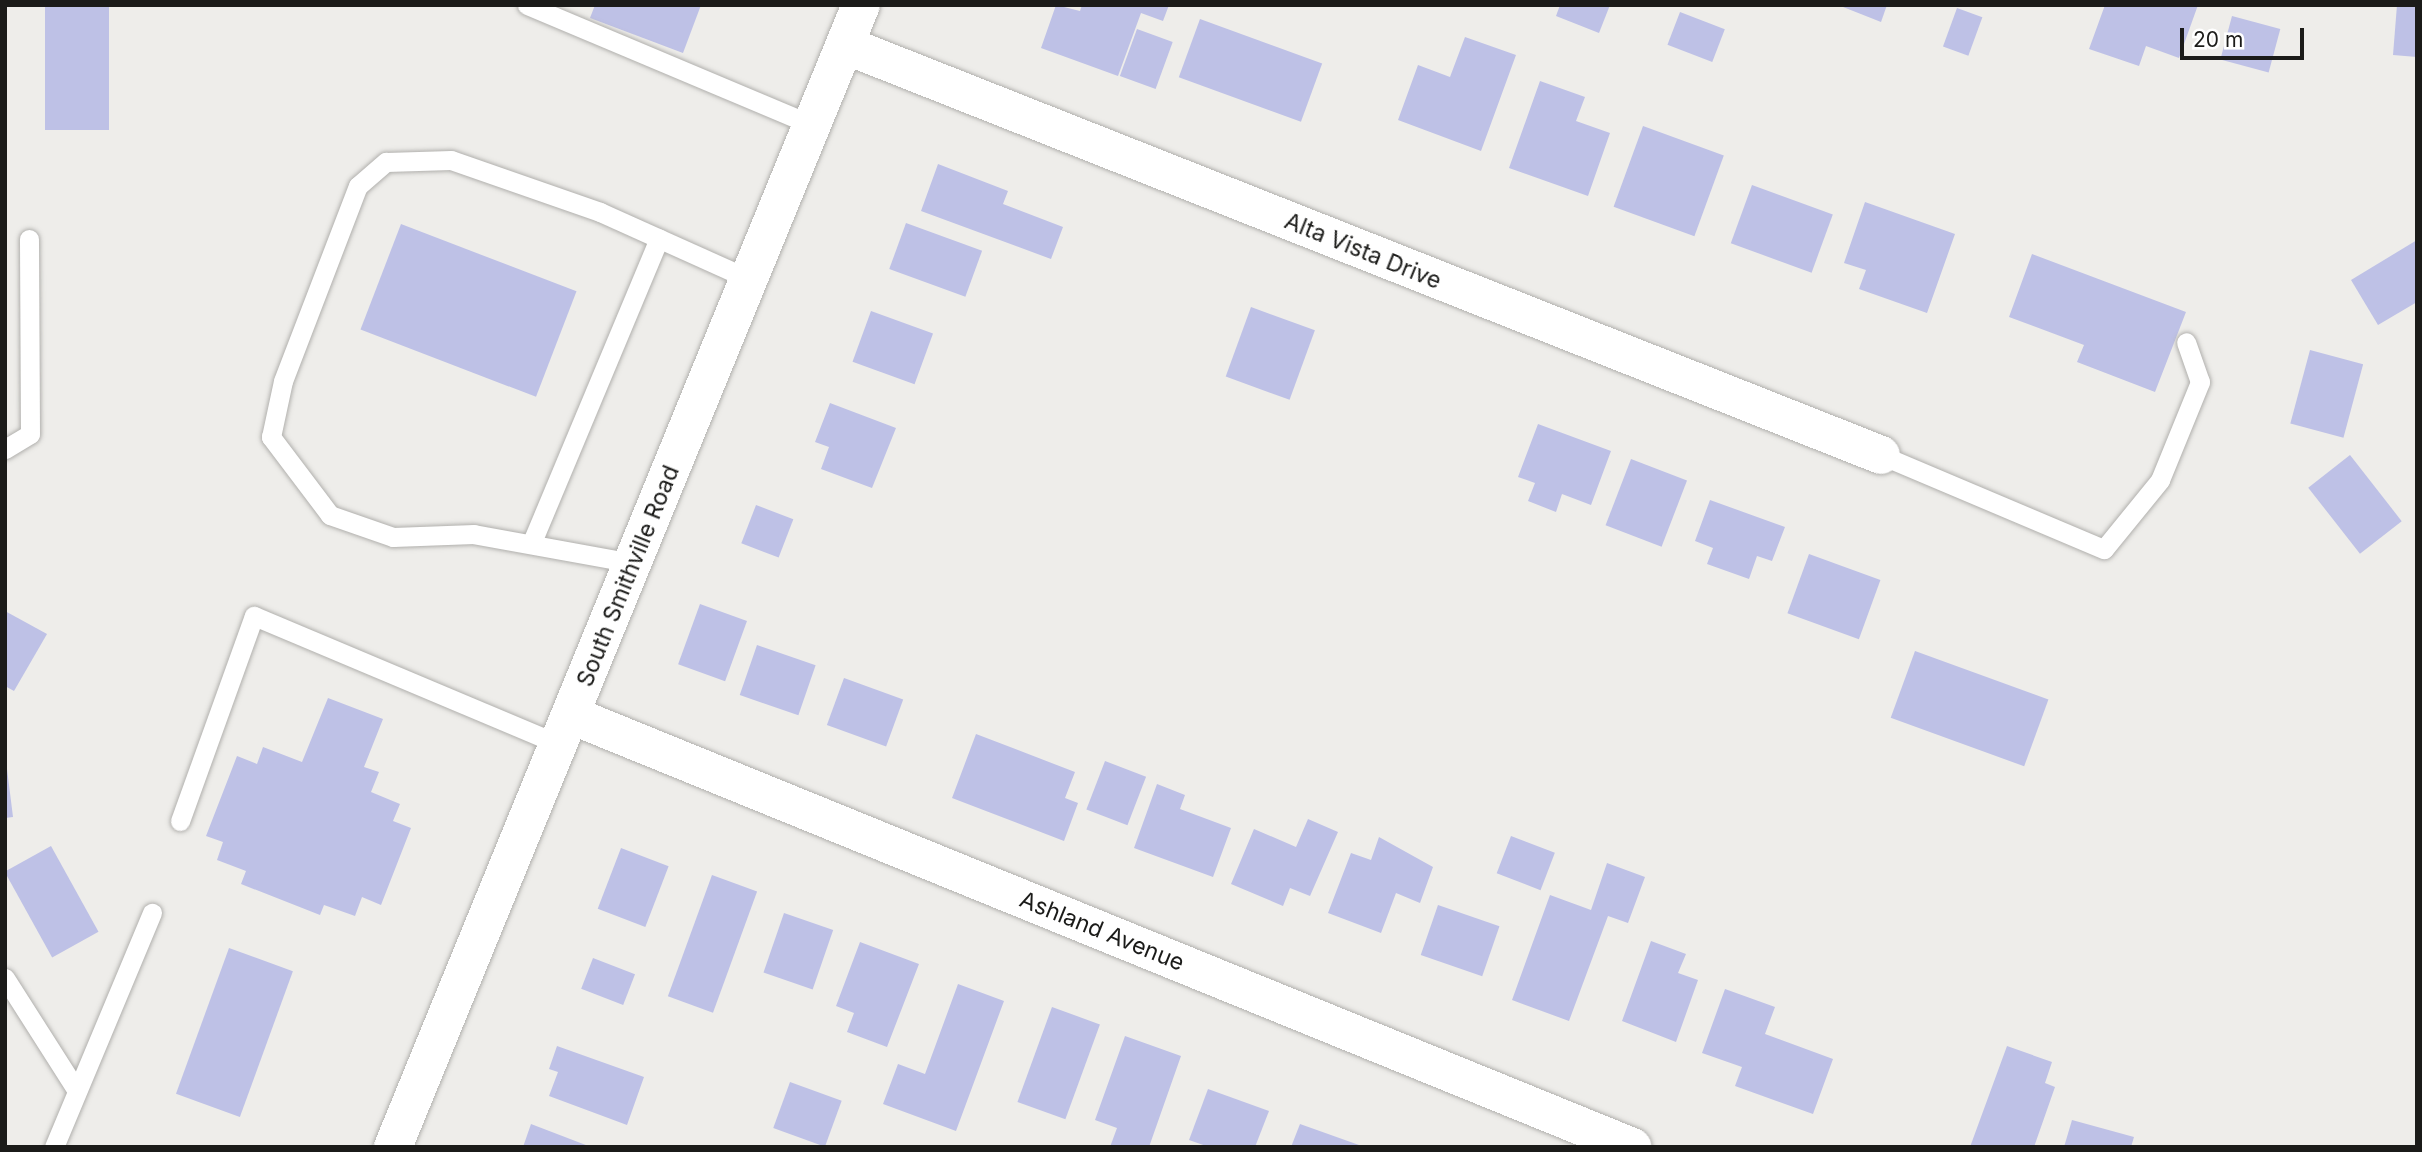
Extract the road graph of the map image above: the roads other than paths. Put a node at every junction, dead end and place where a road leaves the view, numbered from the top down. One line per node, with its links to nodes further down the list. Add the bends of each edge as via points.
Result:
1 (527, 5): 4 (lane)
2 (861, 5): 3 (street, South Smithville Road)
3 (845, 45): 4 (street, South Smithville Road); 10 (street, Alta Vista Drive)
4 (812, 125): 7 (street, South Smithville Road)
5 (659, 238): 7 (lane); 11 (lane); 11 (lane, via 451,160 386,162 358,186 283,380 271,437 330,515 393,537 474,534)
6 (29, 239): 9 (lane, via 30,434)
7 (750, 279): 12 (street, South Smithville Road)
8 (2186, 342): 10 (lane, via 2200,382 2160,480 2104,549)
9 (5, 449)
10 (1881, 455)
11 (532, 542): 12 (lane)
12 (633, 563): 13 (street, South Smithville Road)
13 (565, 729): 14 (lane, via 254,616); 18 (street, Ashland Avenue); 20 (street, South Smithville Road)
14 (180, 821)
15 (152, 913): 17 (lane)
16 (5, 978): 17 (lane)
17 (77, 1091): 19 (lane)
18 (1609, 1142)
19 (54, 1147)
20 (393, 1147)

